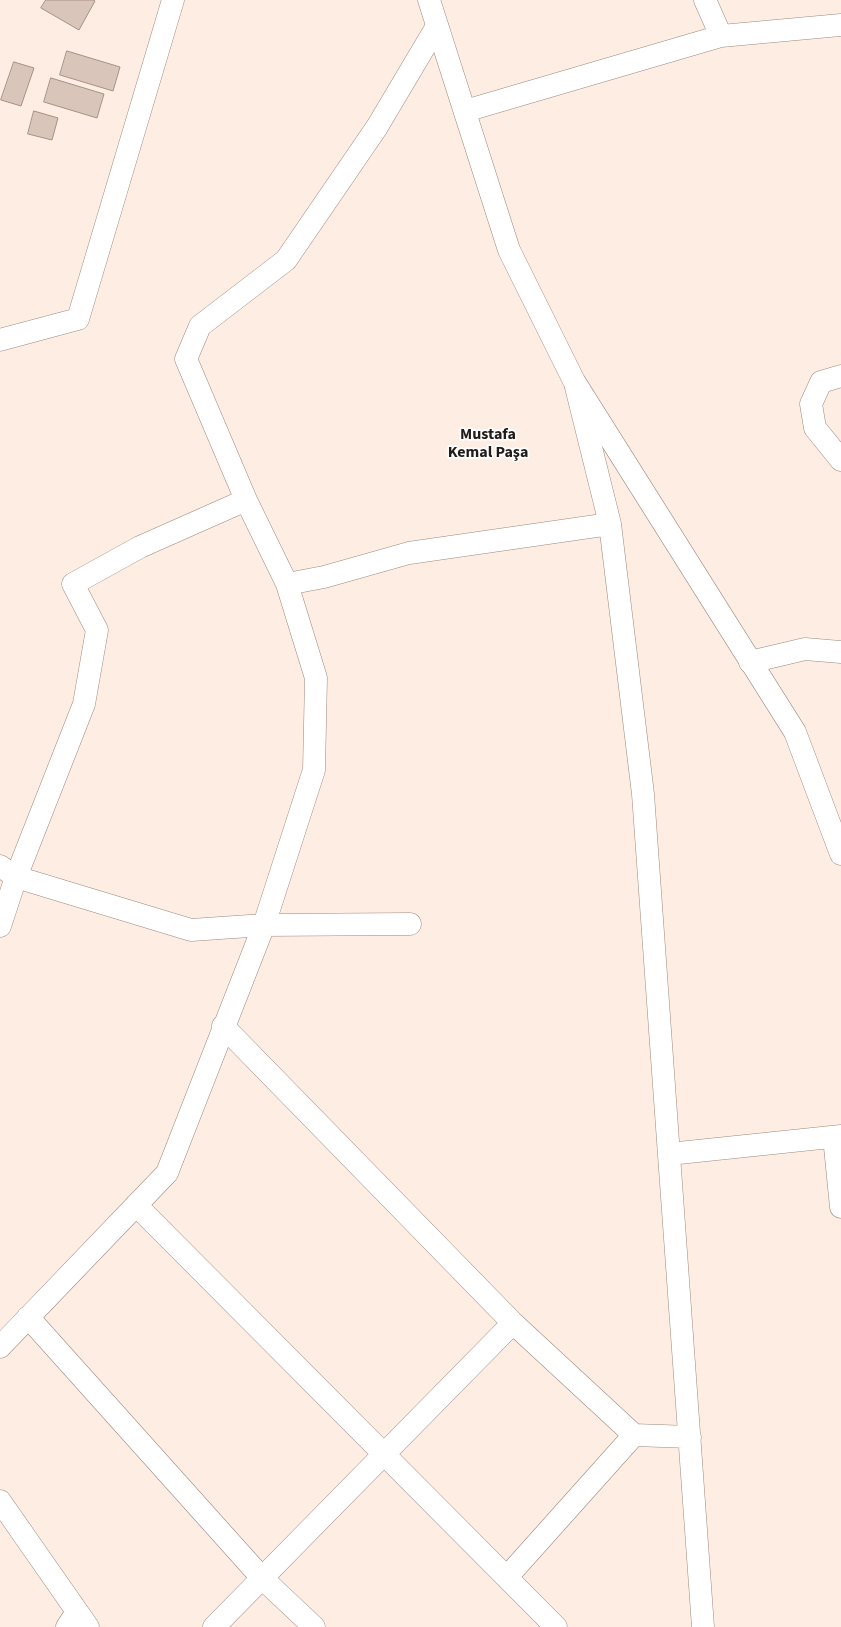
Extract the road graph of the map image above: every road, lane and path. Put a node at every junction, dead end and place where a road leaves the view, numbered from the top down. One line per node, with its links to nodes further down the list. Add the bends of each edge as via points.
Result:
1 (173, 0): 8 (street, via 78,319)
2 (429, 0): 5 (street)
3 (705, 0): 6 (street)
4 (841, 25): 6 (street)
5 (437, 26): 7 (street); 12 (street, via 377,127 286,260 200,326 186,359)
6 (721, 36): 7 (street)
7 (465, 111): 10 (street, via 509,250)
8 (0, 340)
9 (841, 376): 11 (street, via 821,382 811,404 815,428)
10 (574, 381): 13 (street); 16 (street)
11 (841, 460)
12 (246, 500): 14 (street); 18 (street, via 140,547 73,584 96,630 84,704)
13 (610, 524): 14 (street, via 409,552 324,577); 24 (street, via 643,794)
14 (286, 584): 20 (street, via 316,678 314,770)
15 (841, 652): 16 (street, via 804,649)
16 (750, 662): 17 (street, via 795,732)
17 (841, 854)
18 (8, 871): 20 (street, via 191,930); 21 (street)
19 (410, 924): 20 (street)
20 (264, 925): 22 (street)
21 (0, 926)
22 (223, 1026): 25 (street, via 167,1172); 28 (street)
23 (837, 1137): 24 (street); 26 (street)
24 (669, 1154): 31 (street)
25 (136, 1205): 27 (street); 32 (street)
26 (841, 1208)
27 (28, 1317): 29 (street); 35 (street)
28 (513, 1323): 30 (street); 32 (street)
29 (0, 1347)
30 (634, 1435): 31 (street); 34 (street)
31 (690, 1437): 40 (street)
32 (384, 1454): 34 (street); 35 (street)
33 (0, 1501): 36 (street)
34 (507, 1577): 39 (street)
35 (262, 1578): 37 (street); 38 (street)
36 (77, 1622)
37 (214, 1627)
38 (314, 1627)
39 (556, 1627)
40 (703, 1627)

